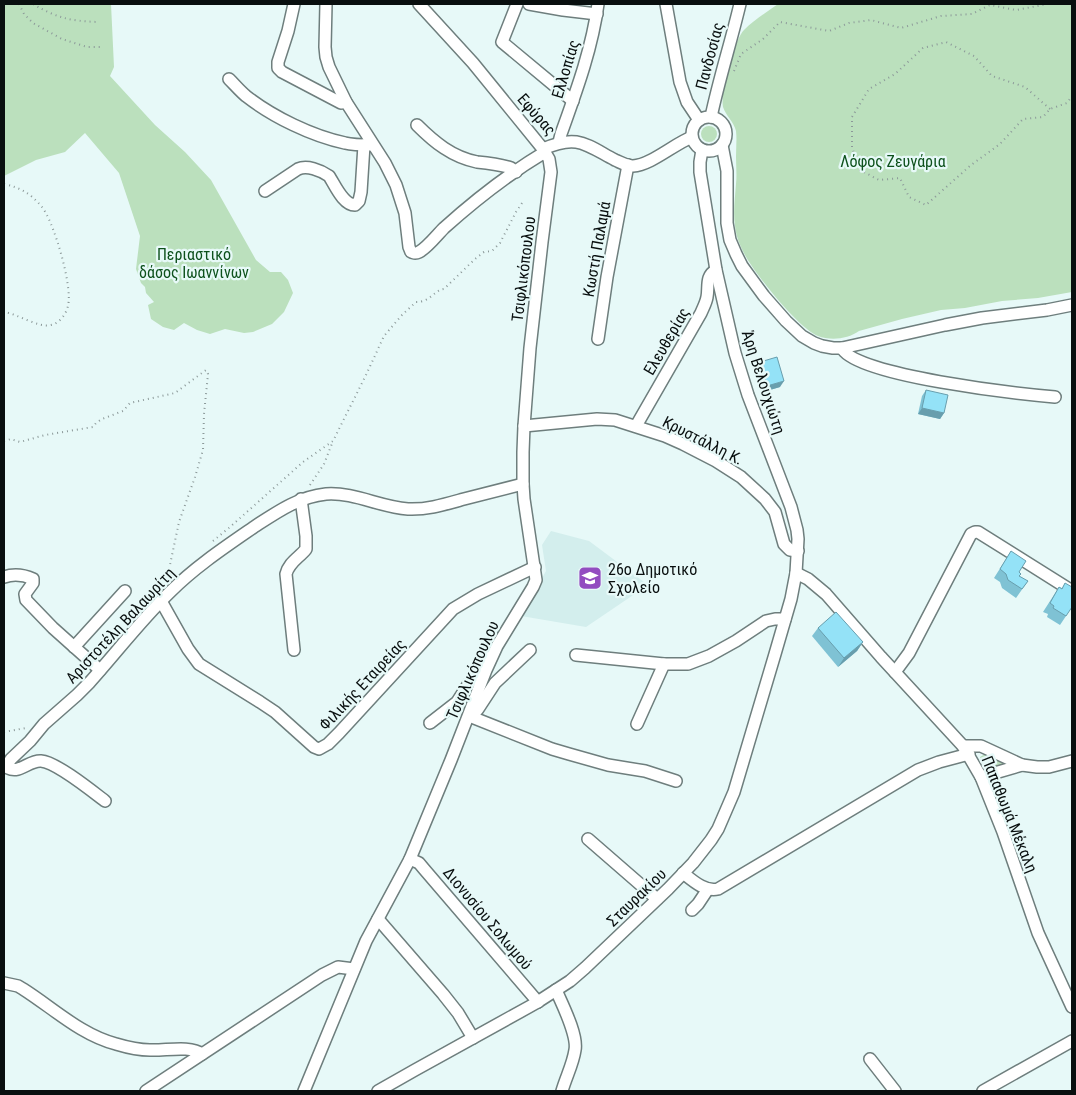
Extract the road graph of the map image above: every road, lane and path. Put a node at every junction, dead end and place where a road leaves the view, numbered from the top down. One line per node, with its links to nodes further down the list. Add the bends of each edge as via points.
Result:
1 (19, 4): 13 (path, via 33,23 62,39 87,47)
2 (33, 4): 12 (path, via 61,18)
3 (294, 4): 18 (street, via 278,68 341,103)
4 (326, 4): 18 (street, via 326,57)
5 (419, 4): 28 (street, Εφύρας, via 473,62)
6 (517, 4): 17 (street, via 502,42)
7 (529, 4): 11 (street, via 563,10)
8 (666, 4): 21 (street, via 680,82 687,102)
9 (740, 4): 20 (street, Πανδοσίας)
10 (1048, 4): 14 (path, via 1016,10 990,5 972,14 940,16 901,28 871,20 829,30 780,22 763,39 740,54)
11 (598, 9): 17 (street, Ελλοπίας)
12 (98, 22)
13 (104, 47)
14 (731, 76)
15 (230, 79): 25 (street, via 246,96 301,128 346,143)
16 (1072, 96): 19 (path, via 1067,102)
17 (573, 101): 24 (street, Ελλοπίας)
18 (346, 102): 25 (street)
19 (1050, 109): 19 (path, via 1026,88 992,76 974,56 946,42 922,48 894,74 869,89 852,117 852,147 860,170 879,180 900,178 909,198 926,205 1000,144 1023,119 1043,117)
20 (711, 117): 21 (street); 26 (street, via 719,120 725,128 726,137)
21 (699, 120): 23 (street)
22 (417, 126): 30 (street, via 446,150)
23 (692, 137): 27 (street); 29 (street, via 644,163)
24 (560, 142): 28 (street, Εφύρας); 29 (street, Εφύρας, via 585,144)
25 (369, 145): 30 (street, via 398,189 405,213 408,247 413,253 421,250 457,217); 32 (street, via 359,202 355,205 345,201 325,173 307,167 298,169)
26 (722, 145): 27 (street, via 715,150); 38 (street, via 727,170 728,230 742,266 764,296 802,336 822,346)
27 (702, 150): 34 (street, Άρη Βελουχιώτη, via 700,172)
28 (544, 151): 30 (street); 40 (street, Τσιφλικόπουλου, via 551,172)
29 (628, 165): 37 (street, Κωστή Παλαμά)
30 (516, 172)
31 (4, 184): 36 (path, via 27,193 42,207 62,260 69,293 65,313 51,325)
32 (266, 190)
33 (524, 200): 42 (path, via 500,244 475,259 444,290 416,302 384,336)
34 (716, 270): 41 (street, Ελευθερίας, via 709,276 707,298 701,314); 47 (street, Άρη Βελουχιώτη, via 743,379 794,516)
35 (1072, 305): 38 (street, via 973,320)
36 (4, 312)
37 (598, 339)
38 (842, 348): 39 (street, via 861,361 904,374 988,390)
39 (1055, 397)
40 (524, 426): 41 (street, Κρυστάλλη Κ., via 605,419); 44 (street, Τσιφλικόπουλου)
41 (636, 426): 47 (street, Κρυστάλλη Κ., via 683,444 741,477 772,507 786,546 790,550)
42 (332, 440): 45 (path, via 324,464); 46 (path)
43 (4, 441): 51 (path, via 20,442 93,427 102,419 123,411 130,403 175,393 206,370 203,450 179,522 167,578)
44 (523, 484): 45 (street, Αριστοτέλη Βαλαωρίτη, via 417,509 340,495 325,494); 48 (street, Τσιφλικόπουλου)
45 (301, 499): 51 (street, Αριστοτέλη Βαλαωρίτη, via 224,547); 58 (street, via 306,549 291,563 286,574)
46 (213, 542)
47 (798, 550): 49 (street, Άρη Βελουχιώτη)
48 (535, 567): 54 (street, Φιλικής Εταιρείας, via 453,609 339,733 319,749 260,702 199,664); 56 (street, Τσιφλικόπουλου, via 533,588)
49 (796, 573): 55 (street, Άρη Βελουχιώτη); 63 (street, Παπαθωμά Μέκαλη, via 826,594)
50 (4, 577): 57 (street, via 19,576 33,580 24,594 25,598)
51 (172, 590): 54 (street, Αριστοτέλη Βαλαωρίτη)
52 (125, 591): 57 (street)
53 (1072, 591): 63 (street, via 975,532)
54 (161, 600): 62 (street, Αριστοτέλη Βαλαωρίτη)
55 (785, 620): 61 (street, via 766,621 696,662); 77 (street, Σταυρακίου, via 728,805 711,840)
56 (500, 640): 64 (street, Τσιφλικόπουλου); 65 (street, via 457,702)
57 (74, 647): 62 (street)
58 (294, 650)
59 (530, 650): 64 (street, via 495,683 474,715)
60 (576, 655): 61 (street)
61 (664, 664): 66 (street)
62 (100, 670): 67 (street, Αριστοτέλη Βαλαωρίτη, via 84,689)
63 (895, 672): 69 (street, Παπαθωμά Μέκαλη)
64 (468, 716): 73 (street, via 552,749); 76 (street, Τσιφλικόπουλου)
65 (430, 723)
66 (637, 724)
67 (40, 728): 68 (path, via 35,726); 74 (street, Αριστοτέλη Βαλαωρίτη, via 7,767 16,770 36,761 47,762)
68 (4, 732)
69 (966, 750): 71 (street, via 981,746); 72 (street, Παπαθωμά Μέκαλη); 78 (street, via 918,770 718,889)
70 (1072, 761): 71 (street, via 1049,767)
71 (1022, 765): 72 (street)
72 (981, 777): 86 (street, Παπαθωμά Μέκαλη, via 1038,933)
73 (676, 781)
74 (105, 801)
75 (588, 839): 79 (street)
76 (410, 859): 81 (street, Τσιφλικόπουλου); 85 (street, Διονυσίου Σολωμού, via 424,869)
77 (683, 873): 78 (street); 79 (street, Σταυρακίου)
78 (708, 889): 80 (street)
79 (657, 899): 84 (street, Σταυρακίου, via 585,968)
80 (692, 910)
81 (378, 919): 82 (street, Τσιφλικόπουλου); 87 (street, via 443,994)
82 (354, 969): 89 (street, via 342,967 329,971); 92 (street, Τσιφλικόπουλου)
83 (4, 983): 89 (street, via 23,989 103,1040 148,1050 193,1050)
84 (556, 990): 85 (street, Σταυρακίου); 94 (street, via 576,1044)
85 (538, 1002): 87 (street, Σταυρακίου)
86 (1072, 1007)
87 (474, 1038): 93 (street, Σταυρακίου)
88 (1072, 1040): 96 (street)
89 (202, 1054): 91 (street)
90 (870, 1058): 95 (street)
91 (146, 1091)
92 (304, 1091)
93 (378, 1091)
94 (562, 1091)
95 (895, 1091)
96 (983, 1091)

